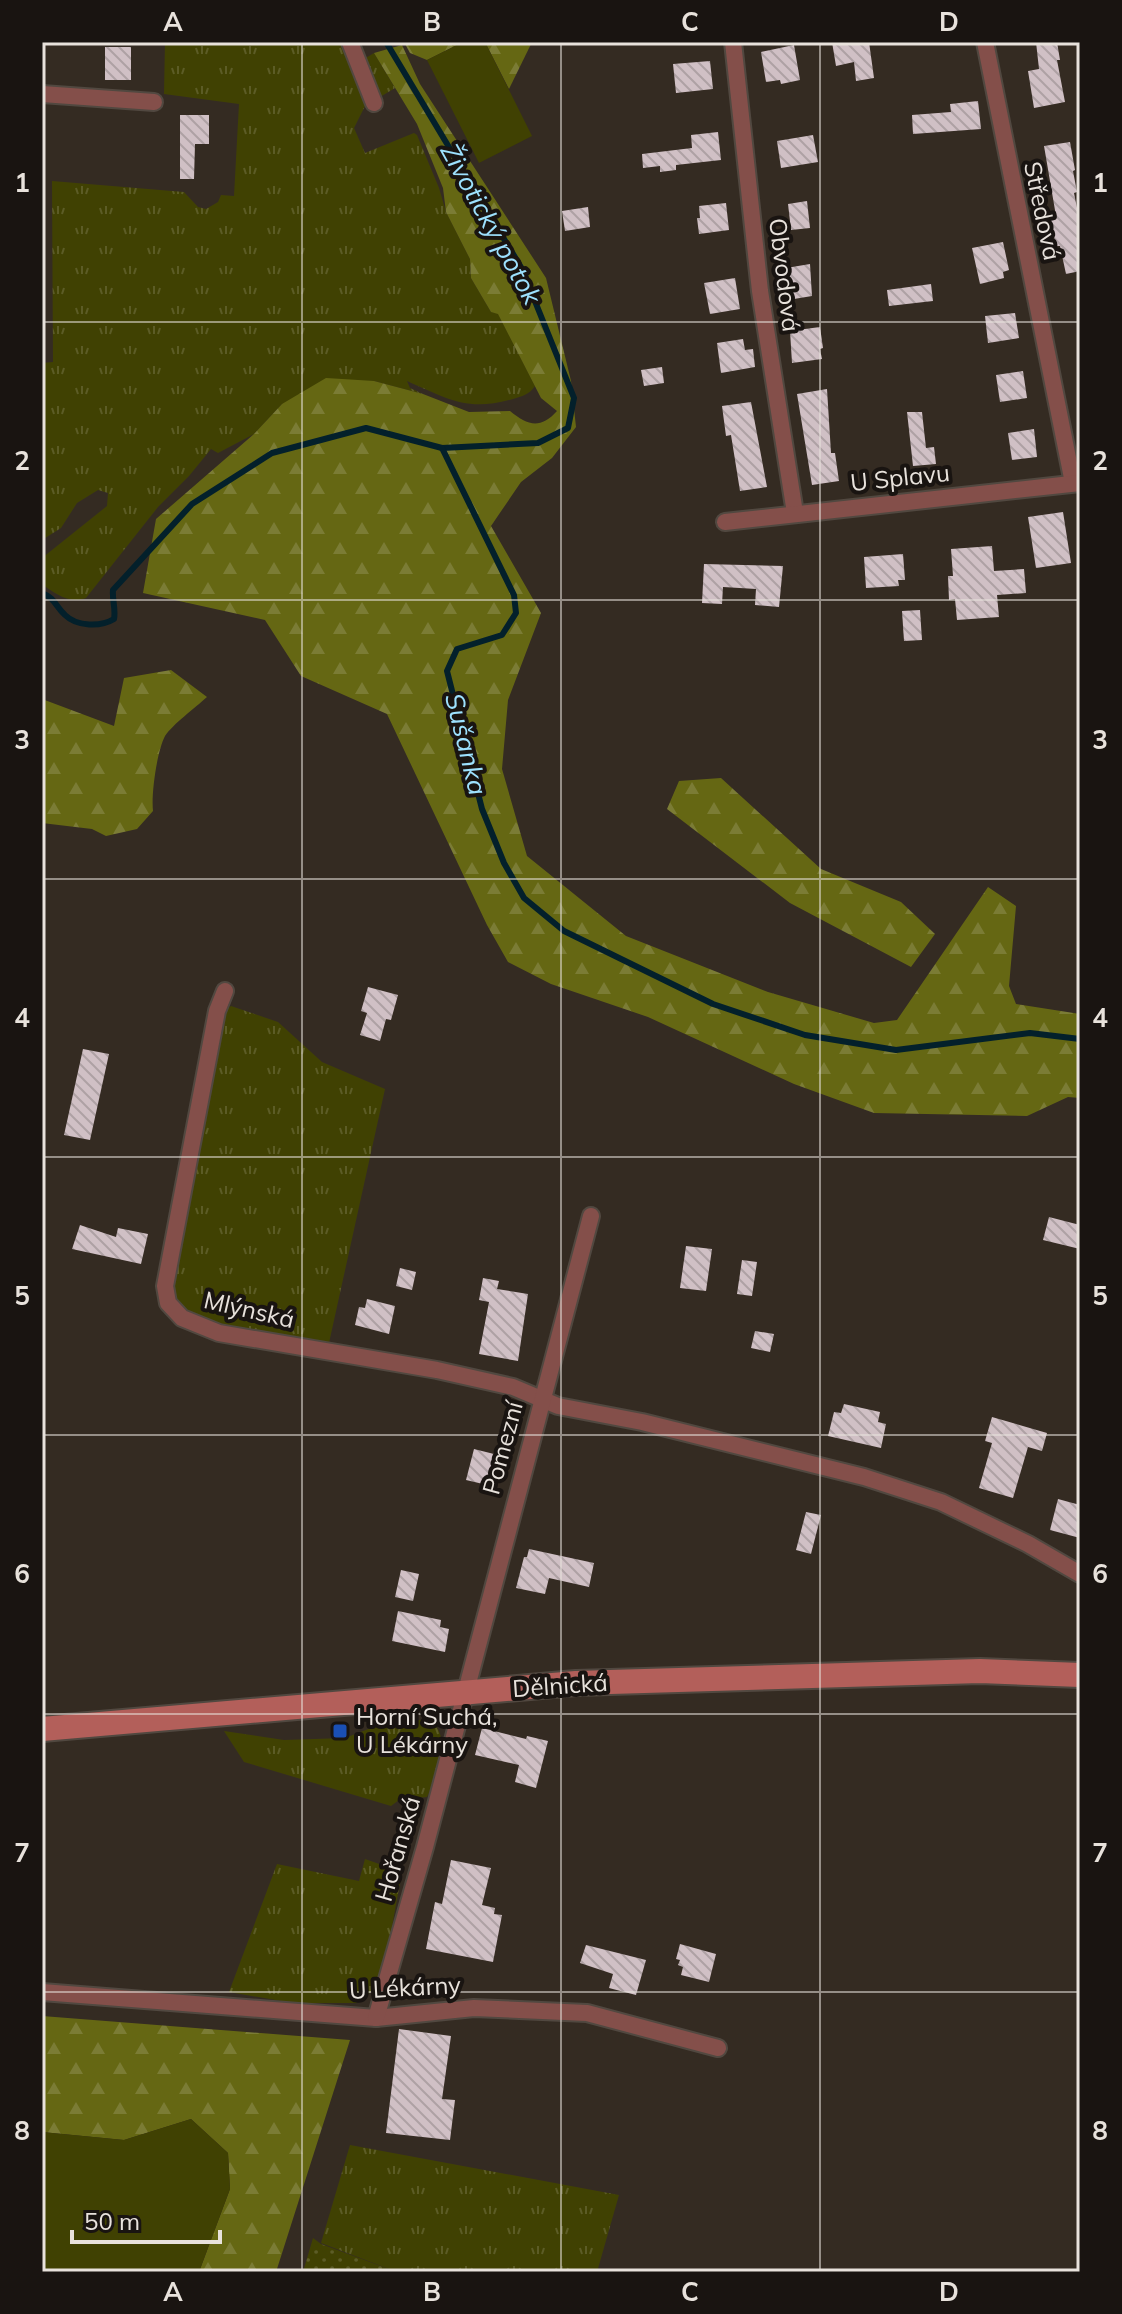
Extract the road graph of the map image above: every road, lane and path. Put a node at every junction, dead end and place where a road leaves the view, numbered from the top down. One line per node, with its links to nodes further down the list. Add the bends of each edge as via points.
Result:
1 (350, 42): 6 (street)
2 (733, 42): 8 (street, Obvodová, via 760,291)
3 (985, 42): 7 (street, Středová)
4 (42, 94): 5 (street)
5 (154, 102)
6 (374, 103)
7 (1077, 483): 8 (street, U Splavu)
8 (795, 513): 9 (street, U Splavu)
9 (725, 522)
10 (225, 991): 12 (street, Mlýnská, via 167,1267 168,1303 182,1318 219,1333 437,1370 513,1387)
11 (591, 1216): 12 (street, Pomezní)
12 (541, 1400): 13 (street, via 904,1489 988,1524); 15 (street, Pomezní)
13 (1080, 1574)
14 (1080, 1675): 15 (main road, Dělnická, via 949,1672 576,1683)
15 (464, 1693): 16 (main road, Dělnická); 18 (street, Hořanská)
16 (42, 1729)
17 (42, 1992): 18 (street, U Lékárny)
18 (376, 2018): 19 (street, U Lékárny, via 474,2008 587,2013)
19 (718, 2048)

